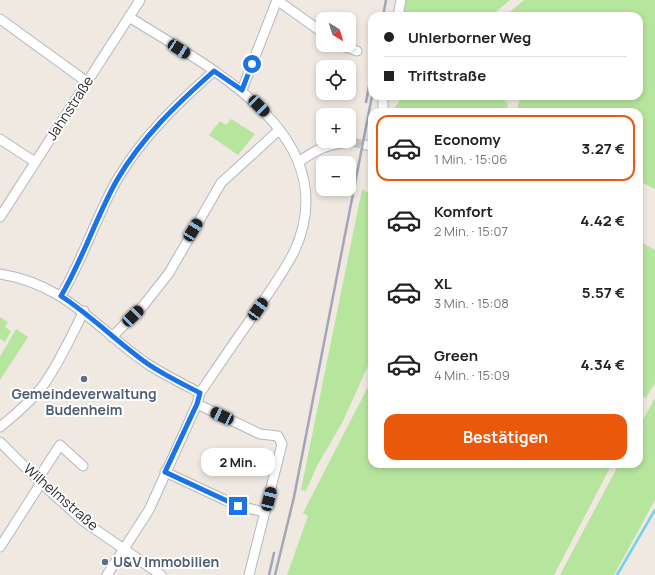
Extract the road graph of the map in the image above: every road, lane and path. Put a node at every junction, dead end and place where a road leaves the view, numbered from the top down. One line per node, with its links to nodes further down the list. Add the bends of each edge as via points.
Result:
1 (140, 0): 5 (street, Jahnstraße)
2 (277, 0): 7 (street); 10 (street)
3 (401, 0): 4 (street)
4 (399, 12)
5 (129, 17): 8 (street); 9 (street, Jahnstraße)
6 (0, 19): 9 (street)
7 (316, 28)
8 (214, 71): 10 (street); 18 (street, via 176,105 150,134 122,172)
9 (87, 82): 14 (street, Jahnstraße)
10 (242, 90): 11 (street, via 268,115)
11 (279, 130): 15 (street); 20 (street, via 222,183 169,273 144,306)
12 (0, 139): 14 (street)
13 (321, 148): 15 (street)
14 (35, 162): 16 (street, Jahnstraße)
15 (299, 162): 21 (street, via 305,183 305,206 302,230 294,252 275,285)
16 (0, 217)
17 (0, 274): 18 (street, via 28,280)
18 (61, 296): 19 (street)
19 (84, 311): 20 (street); 23 (street, via 42,387 21,410)
20 (112, 337): 21 (street, via 150,365)
21 (200, 393): 22 (street)
22 (197, 404): 26 (street); 28 (street, via 260,434 278,436 282,444)
23 (0, 427)
24 (0, 442): 27 (street, Wilhelmstraße)
25 (83, 466): 27 (street, via 60,444)
26 (165, 472): 28 (street, via 238,506); 30 (street, via 149,510)
27 (40, 481): 29 (street); 30 (street, Wilhelmstraße, via 82,520)
28 (265, 512): 33 (street)
29 (0, 547)
30 (124, 549): 31 (street); 32 (street, Wilhelmstraße)
31 (109, 573)
32 (162, 575)
33 (249, 575)

